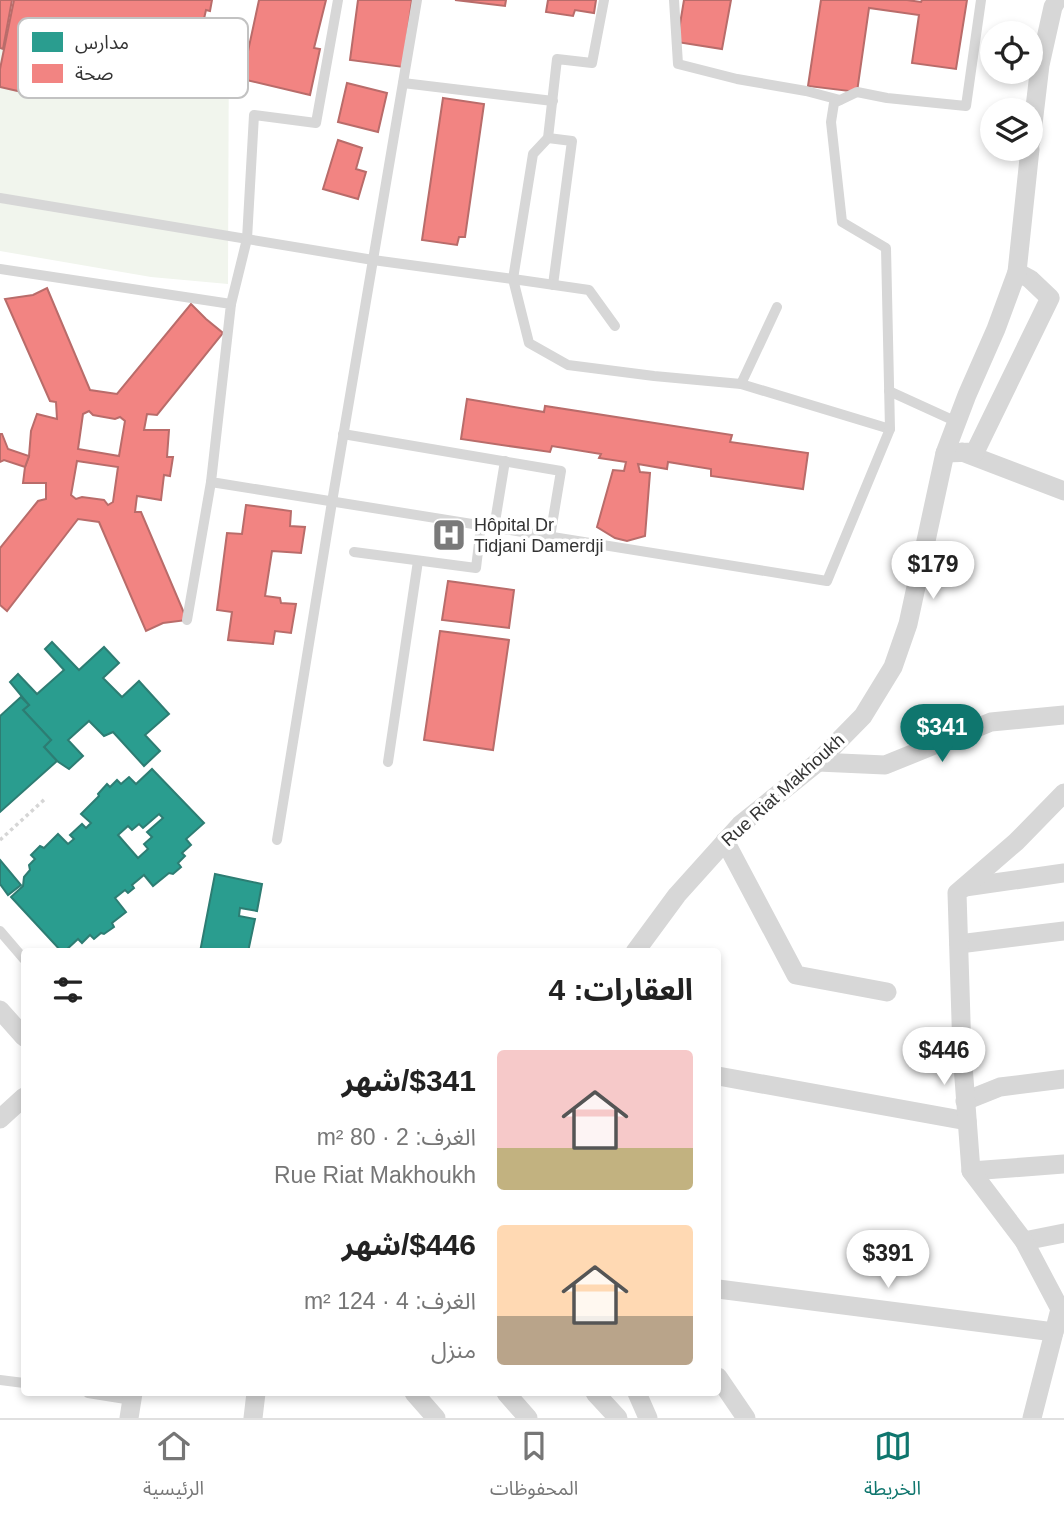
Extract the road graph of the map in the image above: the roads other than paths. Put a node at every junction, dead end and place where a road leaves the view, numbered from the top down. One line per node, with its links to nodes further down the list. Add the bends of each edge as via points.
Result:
1 (338, 0): 14 (lane, via 316,123 254,115)
2 (417, 0): 7 (lane)
3 (604, 0): 10 (lane, via 592,63 557,59)
4 (674, 0): 9 (lane, via 678,64)
5 (981, 0): 9 (lane, via 966,106 857,92)
6 (1057, 0): 8 (street)
7 (403, 83): 10 (lane); 15 (lane)
8 (1036, 98)
9 (841, 100): 26 (lane, via 834,103 831,122 842,222 886,248)
10 (553, 101): 11 (lane)
11 (548, 138): 18 (lane, via 533,154); 19 (lane, via 572,141)
12 (1029, 161): 17 (street, Rue Riat Makhoukh)
13 (0, 198): 14 (lane)
14 (247, 239): 15 (lane); 20 (lane)
15 (373, 260): 18 (lane); 29 (lane)
16 (0, 269): 20 (lane)
17 (1017, 272): 23 (street, Rue Riat Makhoukh); 24 (street, via 1050,298)
18 (513, 279): 19 (lane); 25 (lane, via 529,343 568,365)
19 (553, 285): 22 (lane, via 589,290)
20 (232, 304): 32 (lane)
21 (777, 307): 25 (lane)
22 (615, 326)
23 (985, 353): 24 (street); 27 (street, Rue Riat Makhoukh)
24 (1017, 366): 30 (street, via 975,452)
25 (741, 384): 28 (lane)
26 (889, 391): 27 (lane); 28 (lane)
27 (957, 422): 30 (street, Rue Riat Makhoukh)
28 (890, 429): 37 (lane, via 827,581)
29 (344, 434): 31 (lane); 34 (lane)
30 (953, 453): 33 (street); 43 (street, Rue Riat Makhoukh, via 893,667 863,716)
31 (505, 461): 36 (lane); 37 (lane, via 561,471)
32 (211, 482): 34 (lane); 40 (lane)
33 (1064, 491)
34 (332, 502): 35 (lane); 45 (lane)
35 (481, 526): 36 (lane); 39 (lane, via 476,568)
36 (494, 528): 37 (lane)
37 (550, 537)
38 (354, 552): 39 (lane)
39 (418, 561): 42 (lane)
40 (187, 620)
41 (1064, 715): 43 (street, via 991,722 885,765)
42 (388, 762)
43 (818, 762): 46 (street, Rue Riat Makhoukh)
44 (1064, 793): 48 (street)
45 (277, 840)
46 (725, 841): 52 (street, Rue Riat Makhoukh, via 677,895); 54 (street, via 796,975)
47 (1064, 873): 48 (street)
48 (963, 887): 51 (street, via 957,893)
49 (0, 931): 53 (lane)
50 (1064, 931): 51 (street)
51 (959, 944): 60 (street)
52 (643, 948)
53 (21, 956)
54 (887, 992)
55 (0, 1010): 56 (street)
56 (21, 1034)
57 (721, 1077): 62 (street)
58 (1064, 1079): 60 (street, via 1000,1087)
59 (21, 1100): 61 (street)
60 (965, 1101): 62 (street)
61 (0, 1119)
62 (967, 1121): 64 (street)
63 (1064, 1164): 64 (street)
64 (971, 1171): 66 (street)
65 (1064, 1233): 66 (street)
66 (1024, 1241): 68 (street)
67 (721, 1289): 69 (street)
68 (1062, 1309): 69 (street)
69 (1054, 1332): 86 (street)
70 (0, 1380): 72 (lane)
71 (721, 1381): 85 (street)
72 (21, 1383)
73 (100, 1396): 79 (lane)
74 (256, 1396): 80 (street)
75 (417, 1396): 81 (street)
76 (509, 1396): 82 (street)
77 (598, 1396): 83 (street)
78 (638, 1396): 84 (street)
79 (131, 1404)
80 (253, 1418)
81 (436, 1418)
82 (528, 1418)
83 (618, 1418)
84 (648, 1418)
85 (746, 1418)
86 (1032, 1418)

